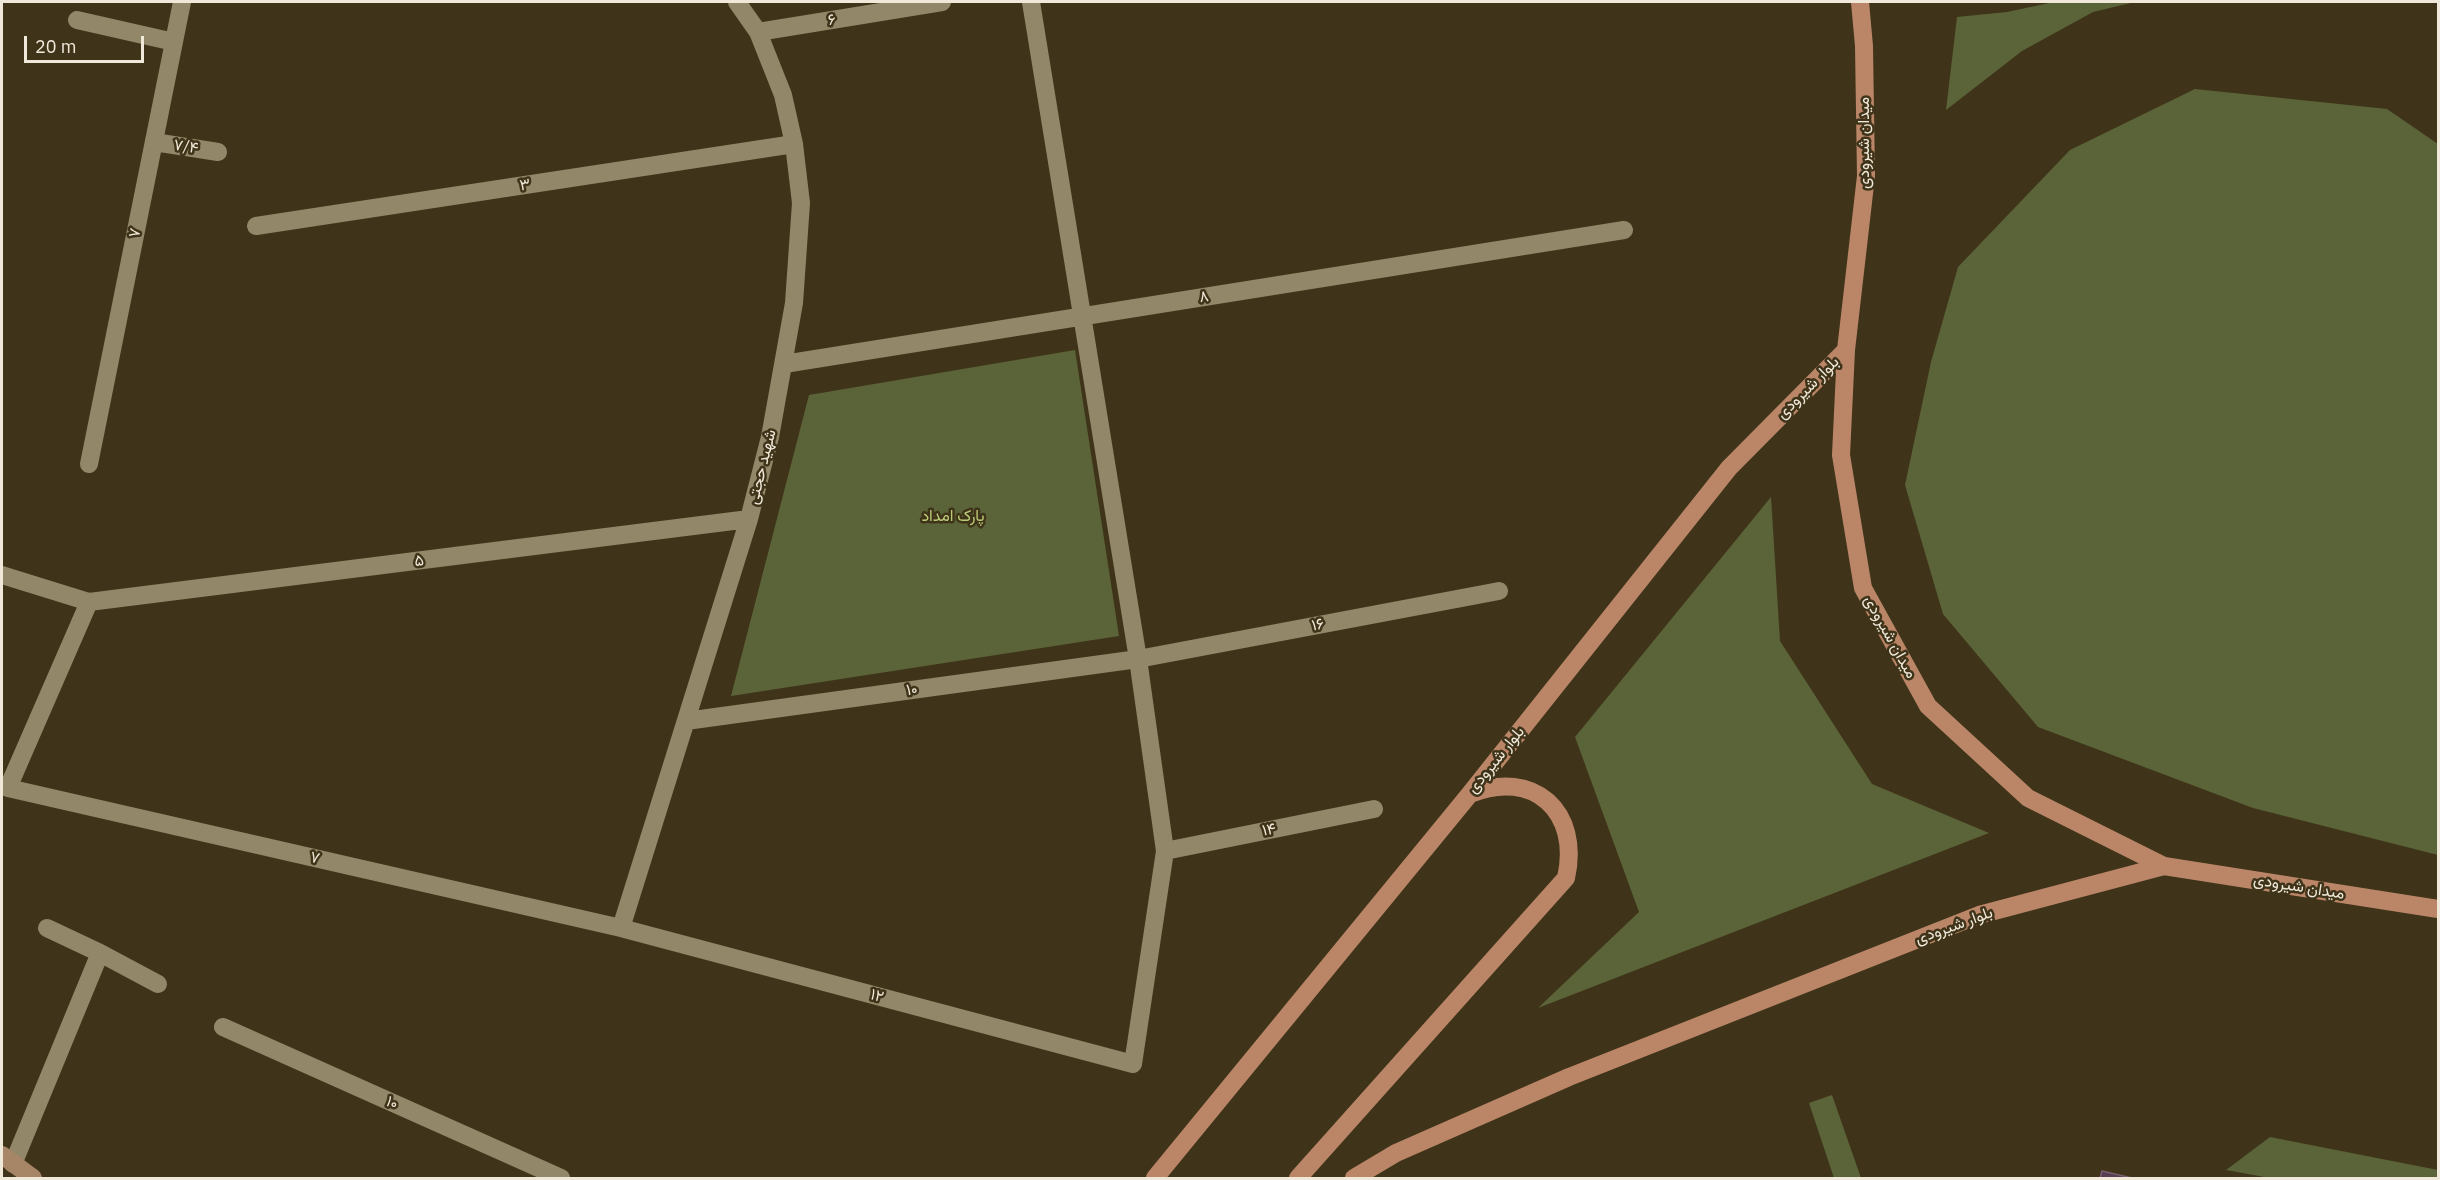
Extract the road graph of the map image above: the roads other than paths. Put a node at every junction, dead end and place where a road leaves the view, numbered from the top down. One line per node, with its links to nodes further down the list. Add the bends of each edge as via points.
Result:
1 (182, 2): 8 (street, ۷)
2 (737, 2): 7 (street, شهید حجتی)
3 (942, 2): 7 (street, ۶)
4 (1031, 2): 14 (street)
5 (1860, 2): 15 (main road, میدان شیرودی, via 1866,176)
6 (77, 20): 8 (street)
7 (758, 32): 10 (street, شهید حجتی, via 783,95)
8 (174, 42): 9 (street, ۷)
9 (154, 142): 11 (street, ۷/۴); 17 (street, ۷)
10 (794, 144): 12 (street, ۳); 16 (street, شهید حجتی, via 801,203 794,303)
11 (218, 152)
12 (256, 226)
13 (1624, 230): 14 (street, ۸)
14 (1082, 316): 16 (street, ۸); 22 (street)
15 (1846, 350): 24 (main road, بلوار شیرودی, via 1729,468); 27 (main road, میدان شیرودی, via 1841,455 1863,588 1928,706 2028,798)
16 (784, 364): 18 (street, شهید حجتی)
17 (89, 464)
18 (749, 519): 21 (street, ۵); 23 (street, شهید حجتی)
19 (2, 575): 21 (street)
20 (1498, 591): 22 (street, ۱۶)
21 (89, 602): 30 (street, ۷, via 8,788)
22 (1138, 659): 23 (street, ۱۰); 26 (street)
23 (686, 721): 30 (street, شهید حجتی)
24 (1469, 795): 37 (main road, بلوار شیرودی); 38 (main road, via 1488,787 1509,786 1530,791 1547,802 1561,818 1569,837 1566,878)
25 (1374, 809): 26 (street, ۱۴)
26 (1165, 851): 30 (street, ۱۲, via 1133,1064)
27 (2164, 866): 28 (main road, میدان شیرودی); 39 (main road, بلوار شیرودی, via 1979,915 1569,1077 1396,1154)
28 (2439, 909)
29 (47, 928): 31 (street)
30 (621, 928)
31 (100, 953): 32 (street); 34 (street)
32 (158, 984)
33 (223, 1028): 36 (street, ۱۰)
34 (7, 1160): 35 (street)
35 (33, 1179)
36 (561, 1179)
37 (1155, 1179)
38 (1298, 1179)
39 (1354, 1179)

